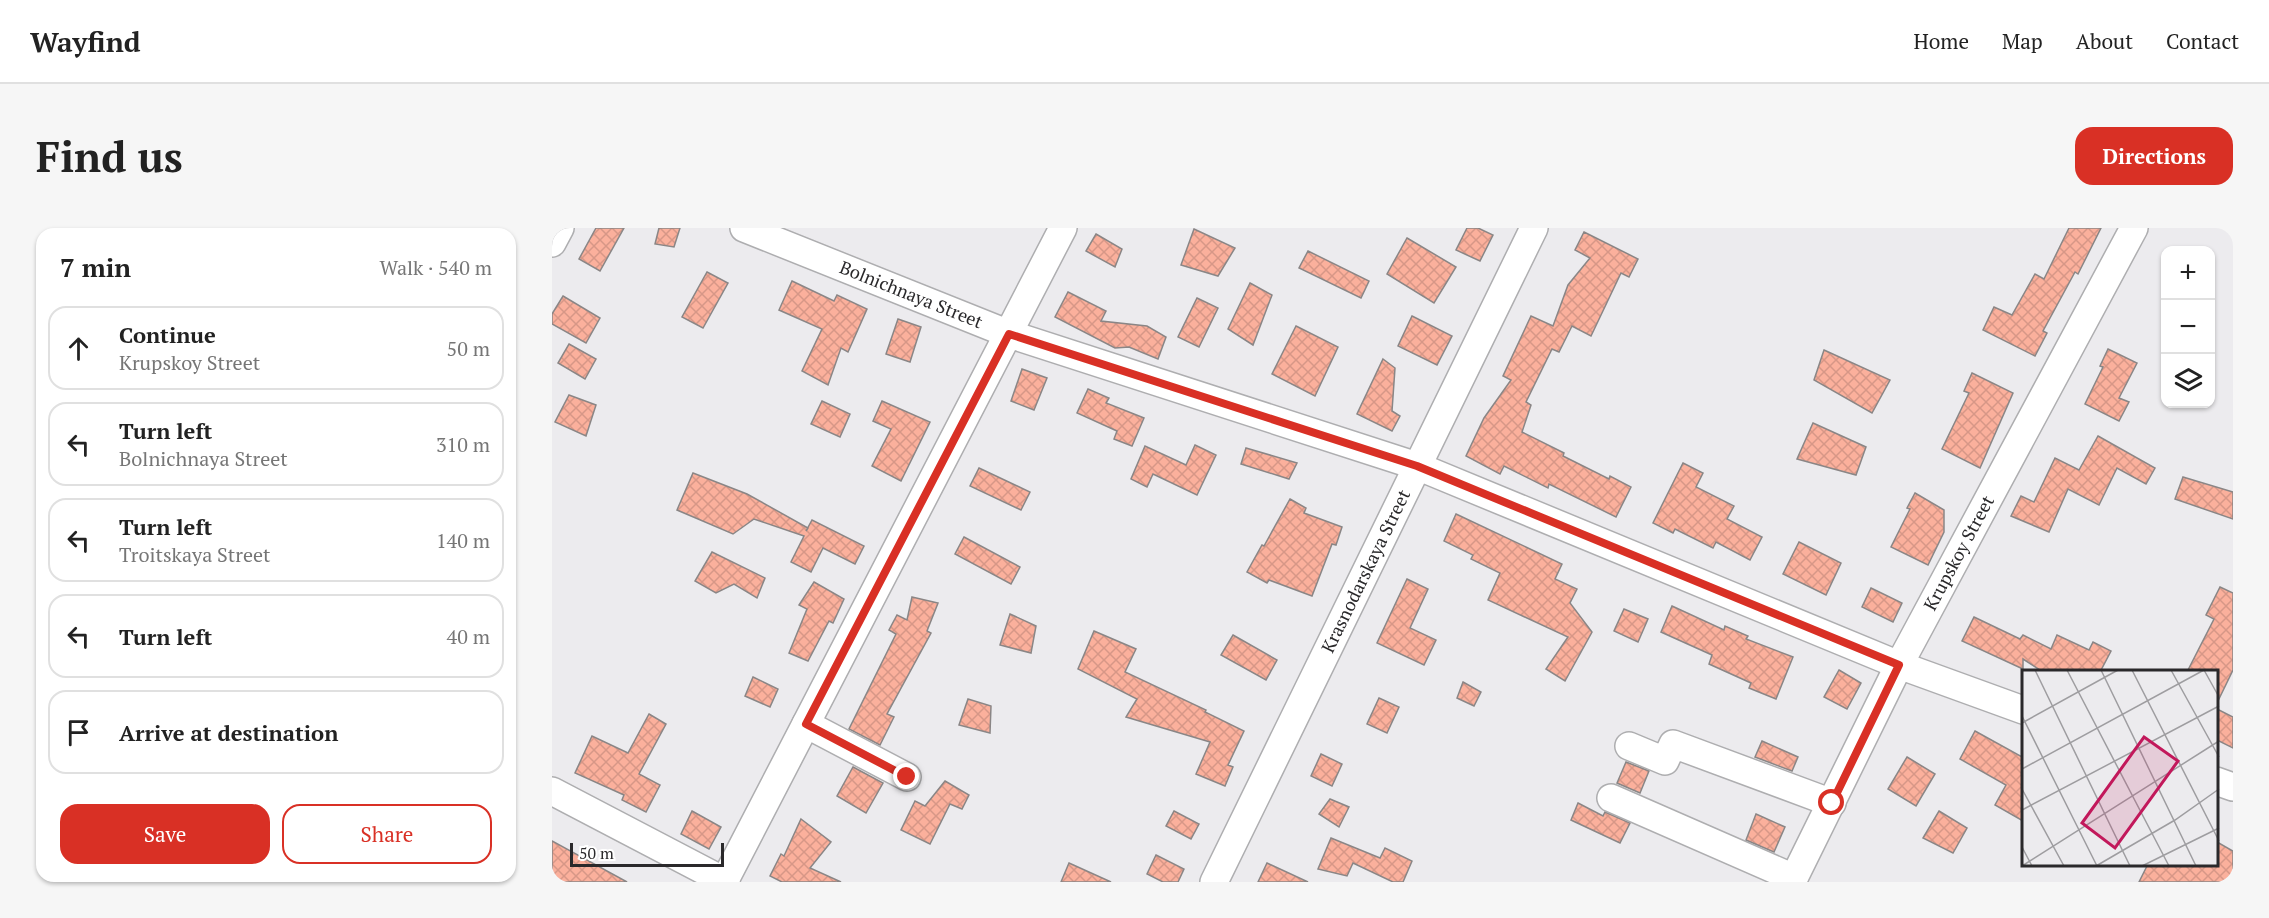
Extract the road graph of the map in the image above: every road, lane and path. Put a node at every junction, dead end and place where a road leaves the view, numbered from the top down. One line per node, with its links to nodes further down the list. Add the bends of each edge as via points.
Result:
1 (560, 228): 6 (street)
2 (744, 228): 7 (street, Bolnichnaya Street)
3 (1063, 228): 7 (street)
4 (1534, 228): 8 (street, Krasnodarskaya Street)
5 (2134, 228): 9 (street, Krupskoy Street)
6 (552, 243)
7 (1009, 334): 8 (street, Bolnichnaya Street); 11 (street)
8 (1417, 466): 9 (street, Bolnichnaya Street); 21 (street, Krasnodarskaya Street)
9 (1899, 665): 10 (street, Bolnichnaya Street); 18 (street, Krupskoy Street)
10 (2022, 710)
11 (806, 724): 13 (street); 20 (street)
12 (1629, 747): 18 (street, via 1665,761 1672,744)
13 (907, 777)
14 (2218, 781): 15 (street)
15 (2233, 787)
16 (552, 791): 20 (street)
17 (1611, 798): 19 (street)
18 (1832, 803): 19 (street, Krupskoy Street)
19 (1793, 880)
20 (725, 882)
21 (1214, 882)

